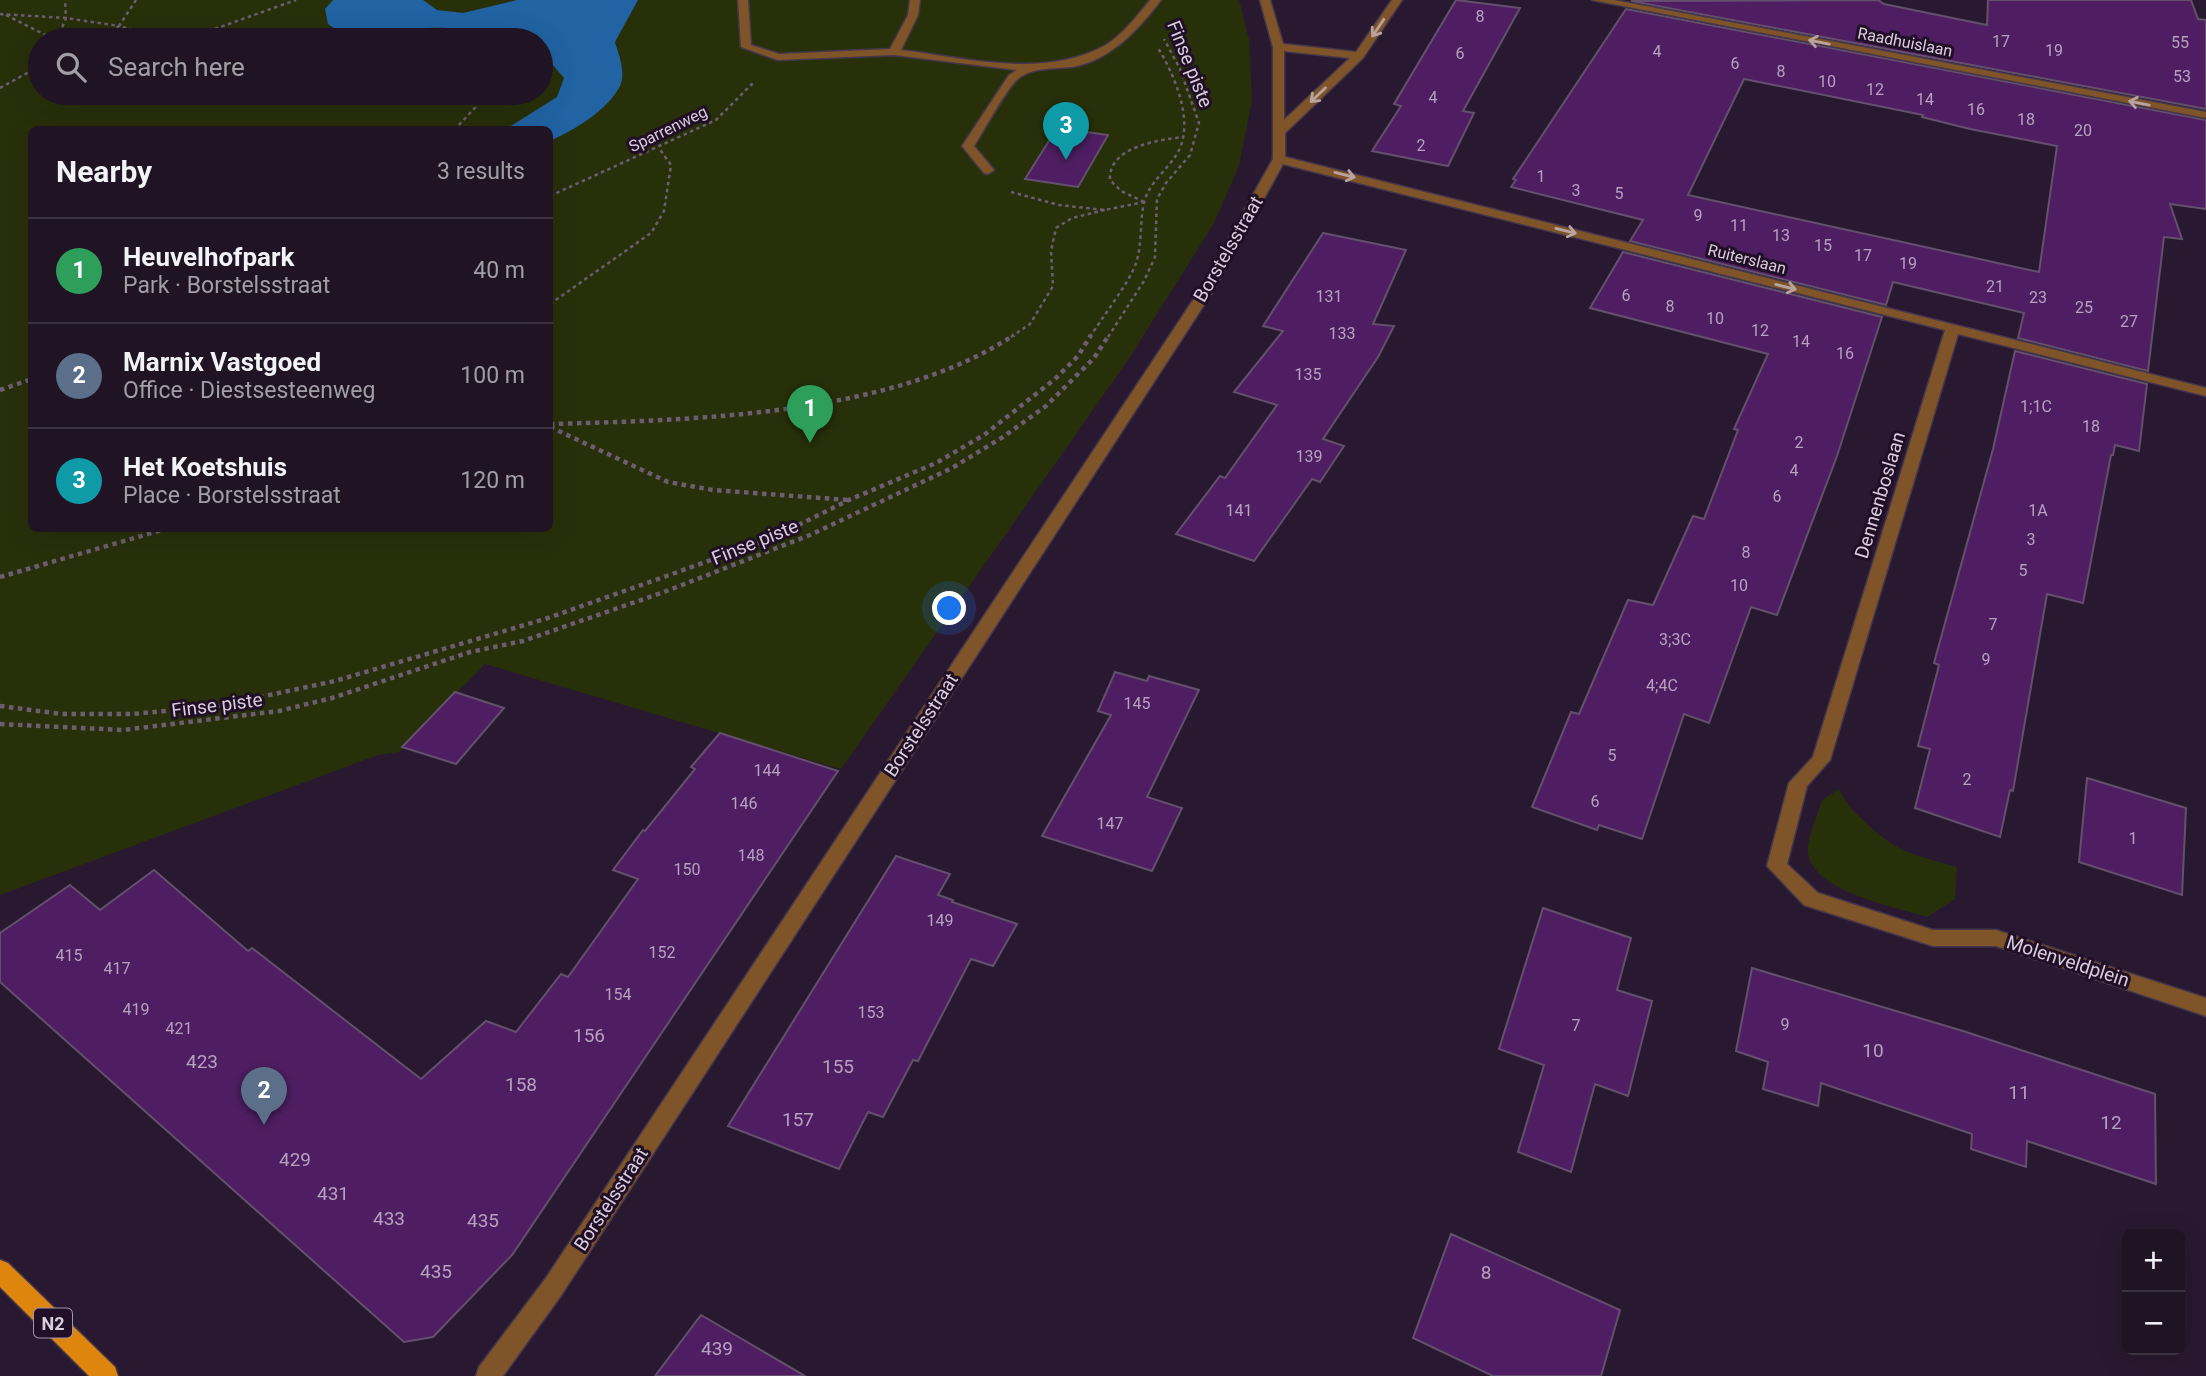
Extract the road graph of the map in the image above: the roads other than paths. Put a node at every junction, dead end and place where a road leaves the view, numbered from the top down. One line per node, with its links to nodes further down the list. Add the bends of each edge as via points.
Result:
1 (743, 0): 8 (street, via 746,47 778,57)
2 (915, 0): 8 (street, via 913,15)
3 (1265, 0): 7 (street)
4 (1397, 0): 9 (street, one-way to 9)
5 (1597, 0): 11 (street, Raadhuislaan, one-way to 5)
6 (1154, 1): 10 (street, via 1110,47 1074,63)
7 (1278, 47): 9 (street); 12 (street)
8 (894, 52): 10 (street)
9 (1359, 56): 12 (street, one-way to 12)
10 (1032, 67): 14 (street, via 1013,77 968,146)
11 (2206, 115)
12 (1277, 134): 13 (street)
13 (1279, 159): 15 (street, Ruiterslaan, one-way to 15); 21 (street, Borstelsstraat, via 1206,291 554,1286)
14 (988, 170)
15 (1952, 329): 16 (street, Ruiterslaan); 17 (street, Dennenboslaan)
16 (2206, 392)
17 (1848, 673): 18 (street, Molenveldplein, via 1821,760 1798,783 1777,866 1811,899 1933,938 1996,938)
18 (2206, 1007)
19 (0, 1271): 20 (main road, N2)
20 (106, 1376)
21 (488, 1376)

